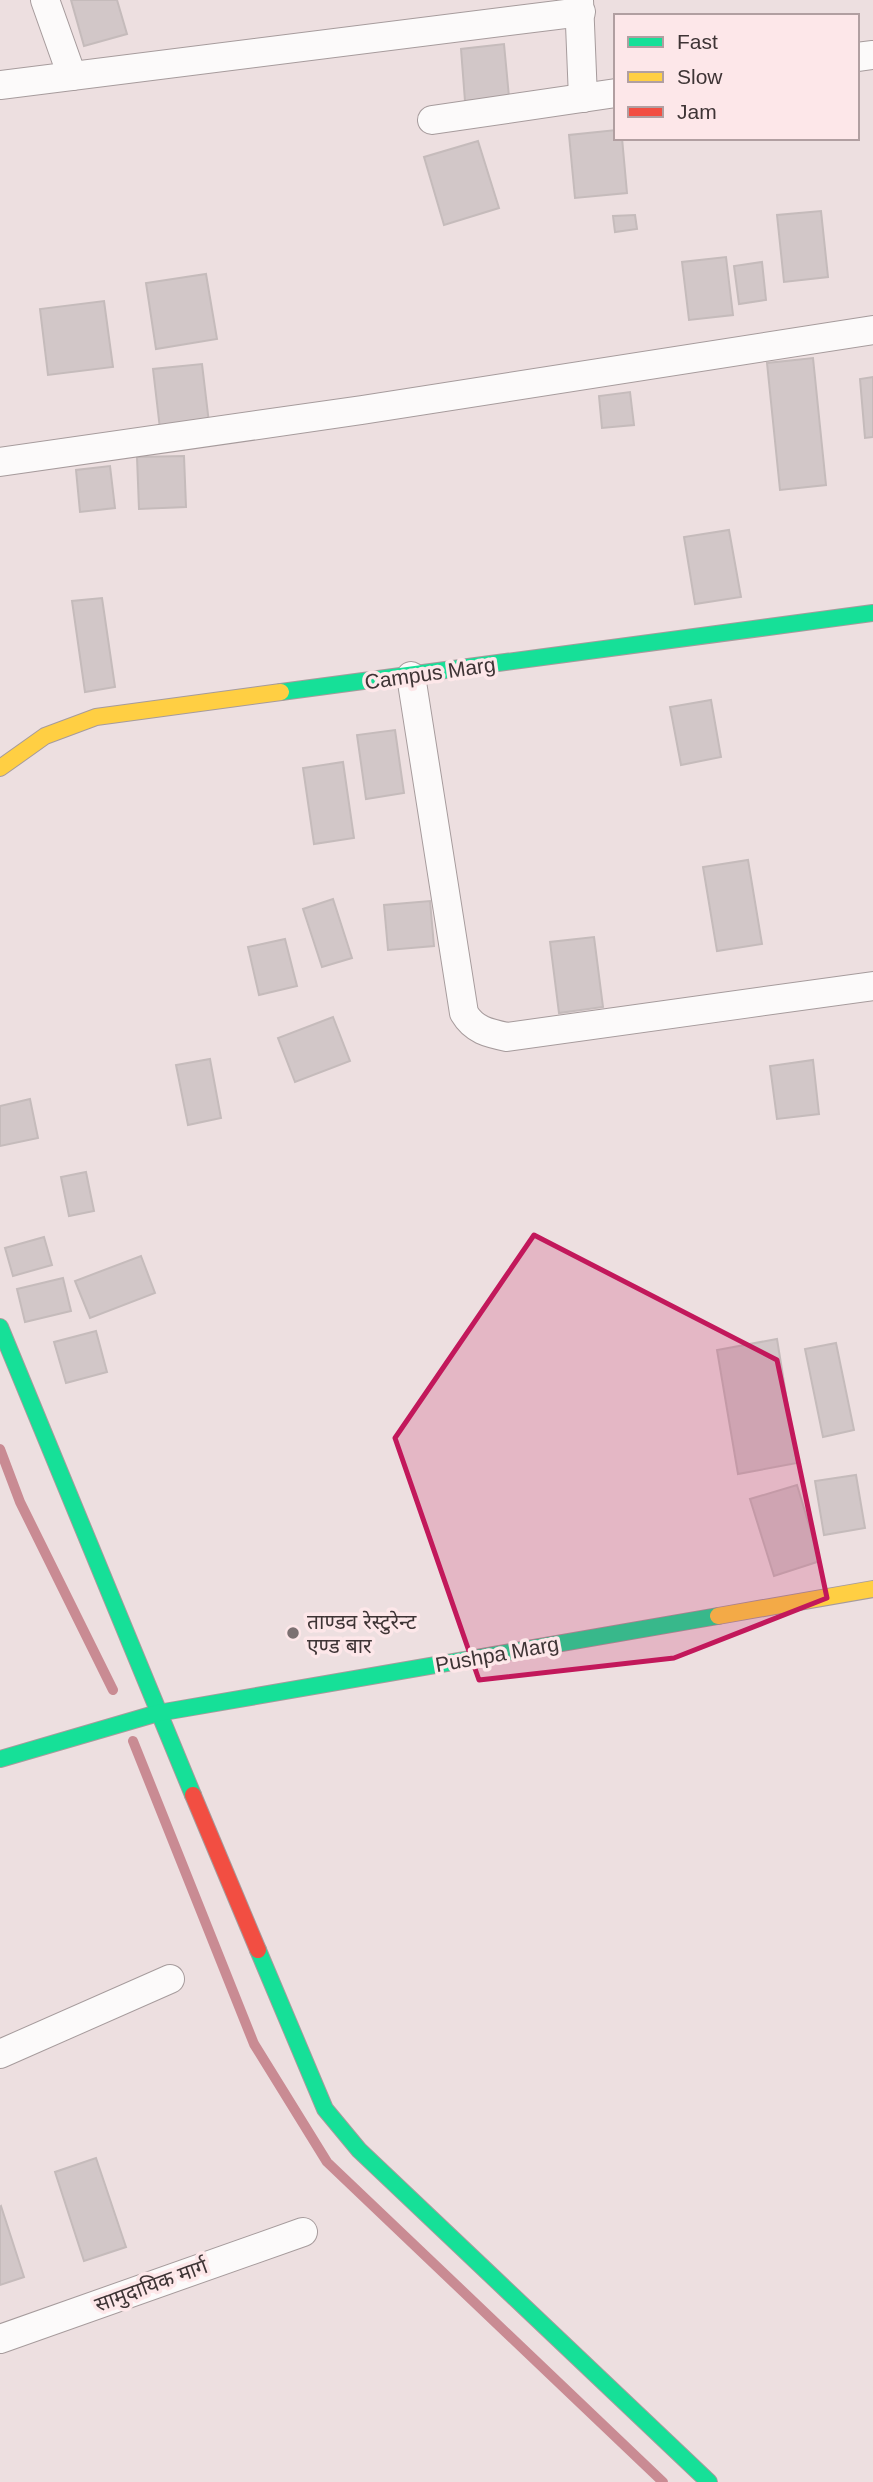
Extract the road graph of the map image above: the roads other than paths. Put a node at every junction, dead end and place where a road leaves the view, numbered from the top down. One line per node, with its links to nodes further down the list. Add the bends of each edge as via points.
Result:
1 (46, 0): 3 (street)
2 (580, 6): 3 (street); 6 (street)
3 (72, 76): 4 (street)
4 (0, 85)
5 (614, 93): 6 (street)
6 (583, 98): 7 (street)
7 (432, 121)
8 (873, 330): 9 (street)
9 (0, 462)
10 (873, 613): 11 (street, Campus Marg)
11 (411, 676): 12 (street, Campus Marg, via 96,717 30,742); 13 (street, via 464,1013 470,1023 507,1037)
12 (0, 768)
13 (873, 986)
14 (0, 1328): 16 (street)
15 (873, 1589): 16 (street, Pushpa Marg)
16 (158, 1713): 17 (street, Pushpa Marg); 22 (street, via 324,2109 359,2150)
17 (0, 1759)
18 (170, 1979): 19 (street)
19 (0, 2054)
20 (303, 2232): 21 (street, सामुदायिक मार्ग)
21 (0, 2339)
22 (709, 2482)

